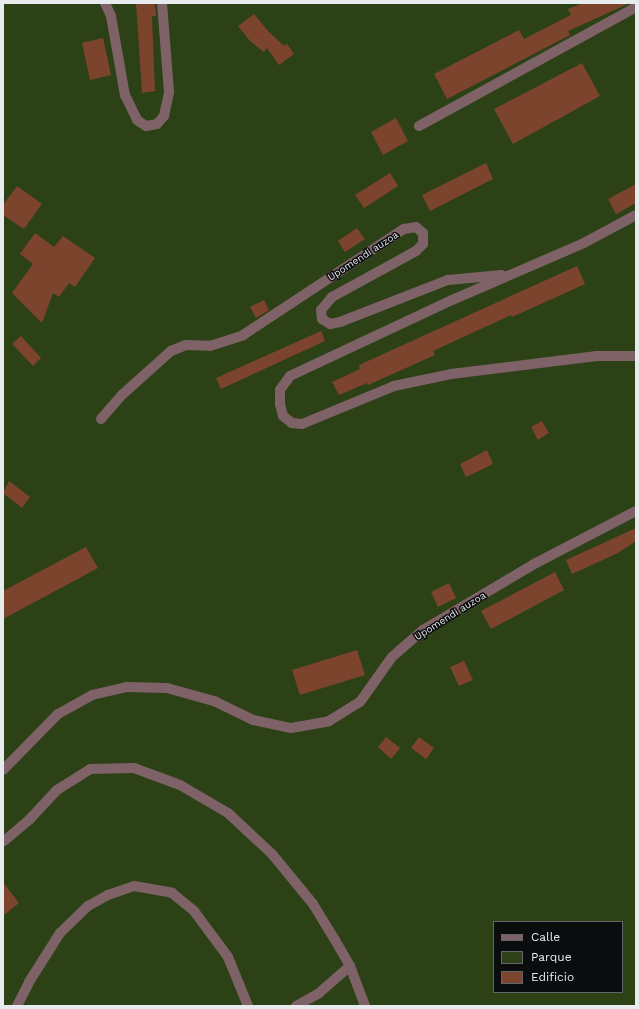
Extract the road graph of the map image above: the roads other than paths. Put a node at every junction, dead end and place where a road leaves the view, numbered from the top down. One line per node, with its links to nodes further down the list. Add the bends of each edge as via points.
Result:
1 (105, 3): 2 (lane, via 111,16 125,95 137,120 146,126 157,124 164,116 169,92)
2 (162, 3)
3 (636, 7): 4 (lane)
4 (419, 126)
5 (636, 215): 6 (lane, Upomendi auzoa, via 584,242)
6 (512, 274): 7 (lane, Upomendi auzoa, via 290,376 280,390 283,416 292,423 302,424 394,386 451,374 597,356); 8 (lane, Upomendi auzoa, via 448,280 340,322 330,324 322,319 321,310 332,298 416,251 423,244 423,232 416,227 404,229 243,335 210,346 186,345 171,351 123,394)
7 (636, 356)
8 (101, 418)
9 (636, 511): 10 (lane, Upomendi auzoa, via 536,563 423,630 392,657 360,702 328,721 291,728 253,720 214,701 167,688 126,687 92,695 58,714)
10 (3, 770)
11 (4, 841): 12 (lane, via 29,820 57,790 90,769 134,768 180,784 228,813 272,854 313,904)
12 (350, 966): 15 (lane, via 319,993); 16 (lane)
13 (17, 1006): 14 (lane, via 60,933 88,906 108,895 134,886 172,893 194,911 228,957 247,998)
14 (248, 1006)
15 (296, 1006)
16 (365, 1006)

